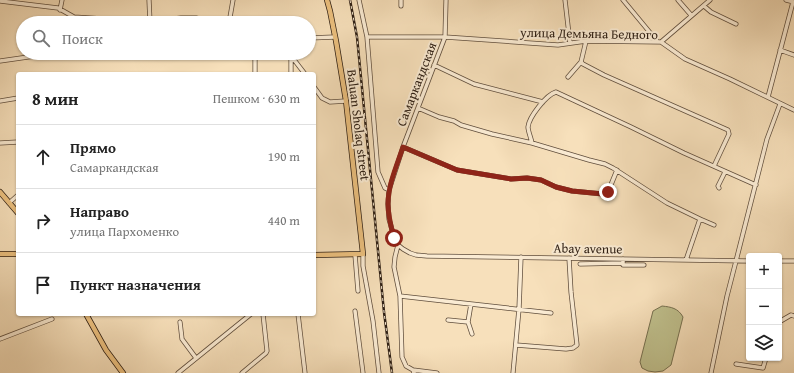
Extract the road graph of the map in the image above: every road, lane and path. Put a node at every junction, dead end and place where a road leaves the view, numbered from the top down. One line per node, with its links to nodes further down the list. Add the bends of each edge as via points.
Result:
1 (62, 0): 17 (street)
2 (149, 0): 20 (street)
3 (232, 0): 21 (street)
4 (327, 0): 23 (main road, Baluan Sholaq street)
5 (359, 0): 24 (street)
6 (401, 0): 15 (street)
7 (446, 0): 25 (street, Самаркандская)
8 (565, 0): 28 (street)
9 (623, 0): 29 (street)
10 (678, 0): 18 (street)
11 (710, 0): 16 (street)
12 (786, 0): 14 (street)
13 (0, 1): 17 (street)
14 (793, 2): 30 (street)
15 (401, 6)
16 (704, 6): 18 (street); 22 (street)
17 (60, 10): 19 (street)
18 (691, 15): 29 (street)
19 (72, 16)
20 (149, 16)
21 (230, 16)
22 (736, 24)
23 (335, 37): 26 (street); 47 (main road, Baluan Sholaq street)
24 (367, 37): 25 (street, улица Демьяна Бедного); 61 (street, via 378,172 385,188)
25 (445, 37): 28 (street, улица Демьяна Бедного, via 558,45); 38 (street, Самаркандская)
26 (316, 38)
27 (586, 41): 28 (street, улица Демьяна Бедного); 29 (street, улица Демьяна Бедного); 37 (street)
28 (570, 42)
29 (659, 42): 44 (street, улица Демьяна Бедного, via 685,59)
30 (780, 50): 31 (street); 44 (street)
31 (794, 55)
32 (16, 59): 36 (street)
33 (255, 60): 39 (street)
34 (291, 60): 40 (street)
35 (294, 60): 41 (street)
36 (0, 61)
37 (580, 62): 42 (street); 56 (street, via 728,130 729,134)
38 (434, 65): 48 (street, via 474,84); 50 (street, Самаркандская)
39 (255, 72)
40 (292, 72)
41 (303, 72)
42 (568, 77)
43 (316, 90): 47 (street, via 322,98 330,102)
44 (768, 97): 49 (street, улица Демьяна Бедного)
45 (16, 98): 46 (street)
46 (0, 101)
47 (346, 101): 73 (main road, Baluan Sholaq street)
48 (543, 102): 53 (street, via 528,126); 56 (street, via 556,92)
49 (780, 104): 51 (street, улица Демьяна Бедного); 59 (street, via 767,139)
50 (418, 108): 53 (street, via 461,125); 55 (street, Самаркандская)
51 (794, 110)
52 (16, 142): 54 (street)
53 (532, 143): 57 (street, via 605,164)
54 (0, 144)
55 (403, 147): 57 (street, via 457,170 511,179 541,180 556,187 588,193 608,192); 61 (street, Самаркандская)
56 (714, 166): 58 (street)
57 (617, 170): 66 (street, via 667,204)
58 (725, 172): 59 (street); 60 (street)
59 (756, 185): 77 (street)
60 (719, 188)
61 (389, 190): 68 (street, Самаркандская, via 389,219)
62 (0, 192): 64 (main road)
63 (16, 197): 64 (street)
64 (9, 203): 65 (main road)
65 (16, 211)
66 (700, 219): 67 (street); 76 (street)
67 (714, 225)
68 (398, 245): 74 (street, Abay avenue, via 416,255); 85 (street, via 394,267)
69 (0, 254): 70 (main road)
70 (16, 254)
71 (316, 254): 72 (main road)
72 (355, 254): 73 (main road); 84 (street)
73 (363, 254): 112 (street)
74 (521, 258): 75 (street, Abay avenue); 87 (street)
75 (569, 258): 78 (street, Abay avenue); 102 (street, via 577,345 566,349)
76 (686, 260): 77 (street, Abay avenue); 78 (street, Abay avenue)
77 (736, 260): 79 (street, Abay avenue); 115 (street)
78 (623, 261): 82 (street); 83 (street, via 623,265)
79 (746, 261)
80 (782, 261): 81 (street)
81 (794, 261)
82 (580, 264)
83 (644, 265)
84 (358, 291)
85 (400, 296): 86 (street); 106 (street, via 402,357 406,366)
86 (471, 304): 87 (street); 99 (street)
87 (519, 309): 89 (street); 102 (street)
88 (355, 311): 111 (street)
89 (551, 313)
90 (87, 316): 107 (main road, via 106,350)
91 (248, 316): 103 (street)
92 (263, 316): 109 (street, via 266,354)
93 (298, 316): 110 (street)
94 (794, 316): 97 (street)
95 (52, 319): 101 (street)
96 (448, 320): 99 (street)
97 (782, 320)
98 (180, 322): 103 (street, via 182,339)
99 (468, 322): 100 (street)
100 (472, 334)
101 (0, 339)
102 (516, 345): 114 (street)
103 (196, 358): 108 (street)
104 (765, 361): 105 (street, via 763,368)
105 (736, 364)
106 (413, 372): 113 (street)
107 (123, 373)
108 (178, 373)
109 (242, 373)
110 (305, 373)
111 (363, 373)
112 (379, 373)
113 (437, 373)
114 (513, 373)
115 (711, 373)

